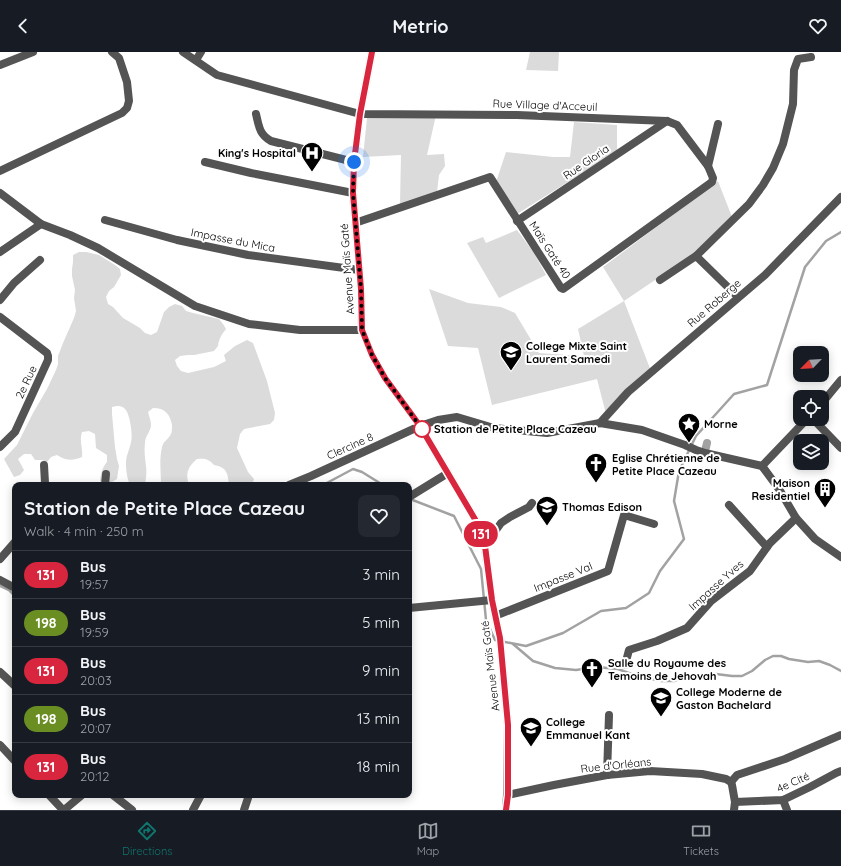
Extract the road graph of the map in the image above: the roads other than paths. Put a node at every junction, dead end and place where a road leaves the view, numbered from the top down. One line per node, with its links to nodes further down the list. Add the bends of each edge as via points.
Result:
1 (33, 52): 8 (street)
2 (112, 52): 16 (street, via 119,58 127,82 127,108 122,113)
3 (184, 52): 7 (street, Rue Village d'Acceuil)
4 (201, 52): 7 (street)
5 (372, 52): 10 (street, Avenue Maïs Gaté)
6 (811, 57): 25 (street, via 798,59 794,70 788,124 767,179 749,204)
7 (196, 60): 10 (street, Rue Village d'Acceuil, via 217,75)
8 (0, 65)
9 (256, 114): 14 (street, via 261,132 271,141)
10 (360, 114): 11 (street, Rue Village d'Acceuil, via 517,115); 14 (street, Avenue Maïs Gaté)
11 (667, 121): 15 (street, via 678,125); 21 (street, Rue Gloria)
12 (718, 124): 15 (street, Maïs Gaté 40)
13 (205, 162): 18 (street)
14 (354, 162): 18 (street, Avenue Maïs Gaté)
15 (708, 166): 21 (street, Maïs Gaté 40, via 712,182 563,289)
16 (0, 171)
17 (0, 193): 23 (street)
18 (353, 193): 22 (street, Avenue Maïs Gaté)
19 (841, 197): 29 (street, Rue Roberge, via 765,274)
20 (105, 220): 27 (street, Impasse du Mica, via 177,240 248,255)
21 (517, 221): 22 (street, Maïs Gaté 40, via 490,177)
22 (355, 223): 27 (street, Avenue Maïs Gaté)
23 (41, 224): 24 (street); 32 (street, via 98,248 195,306 242,322 300,330)
24 (0, 252)
25 (696, 256): 28 (street); 29 (street)
26 (40, 260): 30 (street, via 14,283)
27 (359, 270): 32 (street, Avenue Maïs Gaté)
28 (660, 280)
29 (738, 297): 35 (street, Rue Roberge, via 628,392)
30 (0, 300)
31 (0, 318): 39 (street, 2e Rue, via 48,356 15,432)
32 (362, 330): 36 (street, Avenue Maïs Gaté, via 385,378)
33 (841, 380): 34 (street)
34 (829, 395)
35 (600, 423): 36 (street, Clercine 8, via 547,433 494,428 457,417); 42 (street, via 642,430 696,450)
36 (420, 426): 43 (street, Avenue Maïs Gaté); 47 (street, Clercine 8)
37 (800, 426): 42 (street)
38 (820, 426): 40 (street)
39 (0, 447)
40 (841, 448)
41 (44, 465): 45 (street)
42 (762, 466): 51 (street)
43 (448, 473): 48 (street); 53 (street, Avenue Maïs Gaté, via 479,526)
44 (106, 474): 46 (street)
45 (45, 482)
46 (105, 482)
47 (296, 482)
48 (412, 495)
49 (532, 503): 53 (street, via 529,508 501,523)
50 (728, 505): 55 (street)
51 (796, 518): 55 (street, Impasse Yves); 56 (street, via 815,539)
52 (654, 524): 62 (street, Impasse Val, via 624,515 608,571)
53 (483, 541): 60 (street, Avenue Maïs Gaté)
54 (12, 545): 57 (street)
55 (767, 547): 63 (street, Impasse Yves, via 750,571 711,601 687,628 629,650)
56 (841, 557)
57 (0, 559)
58 (0, 580): 59 (street)
59 (12, 586)
60 (490, 600): 61 (street); 62 (street, Avenue Maïs Gaté)
61 (412, 608)
62 (495, 616): 73 (street, Avenue Maïs Gaté, via 500,641 508,725)
63 (625, 665)
64 (0, 672): 65 (street)
65 (12, 683)
66 (609, 715): 71 (street)
67 (841, 735): 72 (street, via 785,759 737,775)
68 (0, 745): 69 (street)
69 (12, 758)
70 (841, 771): 79 (street, 4e Cité)
71 (607, 775): 72 (street, Rue d'Orléans, via 650,771 702,774); 73 (street, Rue d'Orléans)
72 (730, 782): 80 (street)
73 (508, 795): 85 (street, Avenue Maïs Gaté)
74 (52, 798): 81 (street)
75 (78, 798): 81 (street)
76 (117, 798): 82 (street)
77 (199, 798): 83 (street)
78 (247, 798): 84 (street)
79 (783, 800): 80 (street, 4e Cité); 86 (street)
80 (734, 806)
81 (63, 810)
82 (132, 810)
83 (193, 810)
84 (244, 810)
85 (506, 810)
86 (787, 810)

